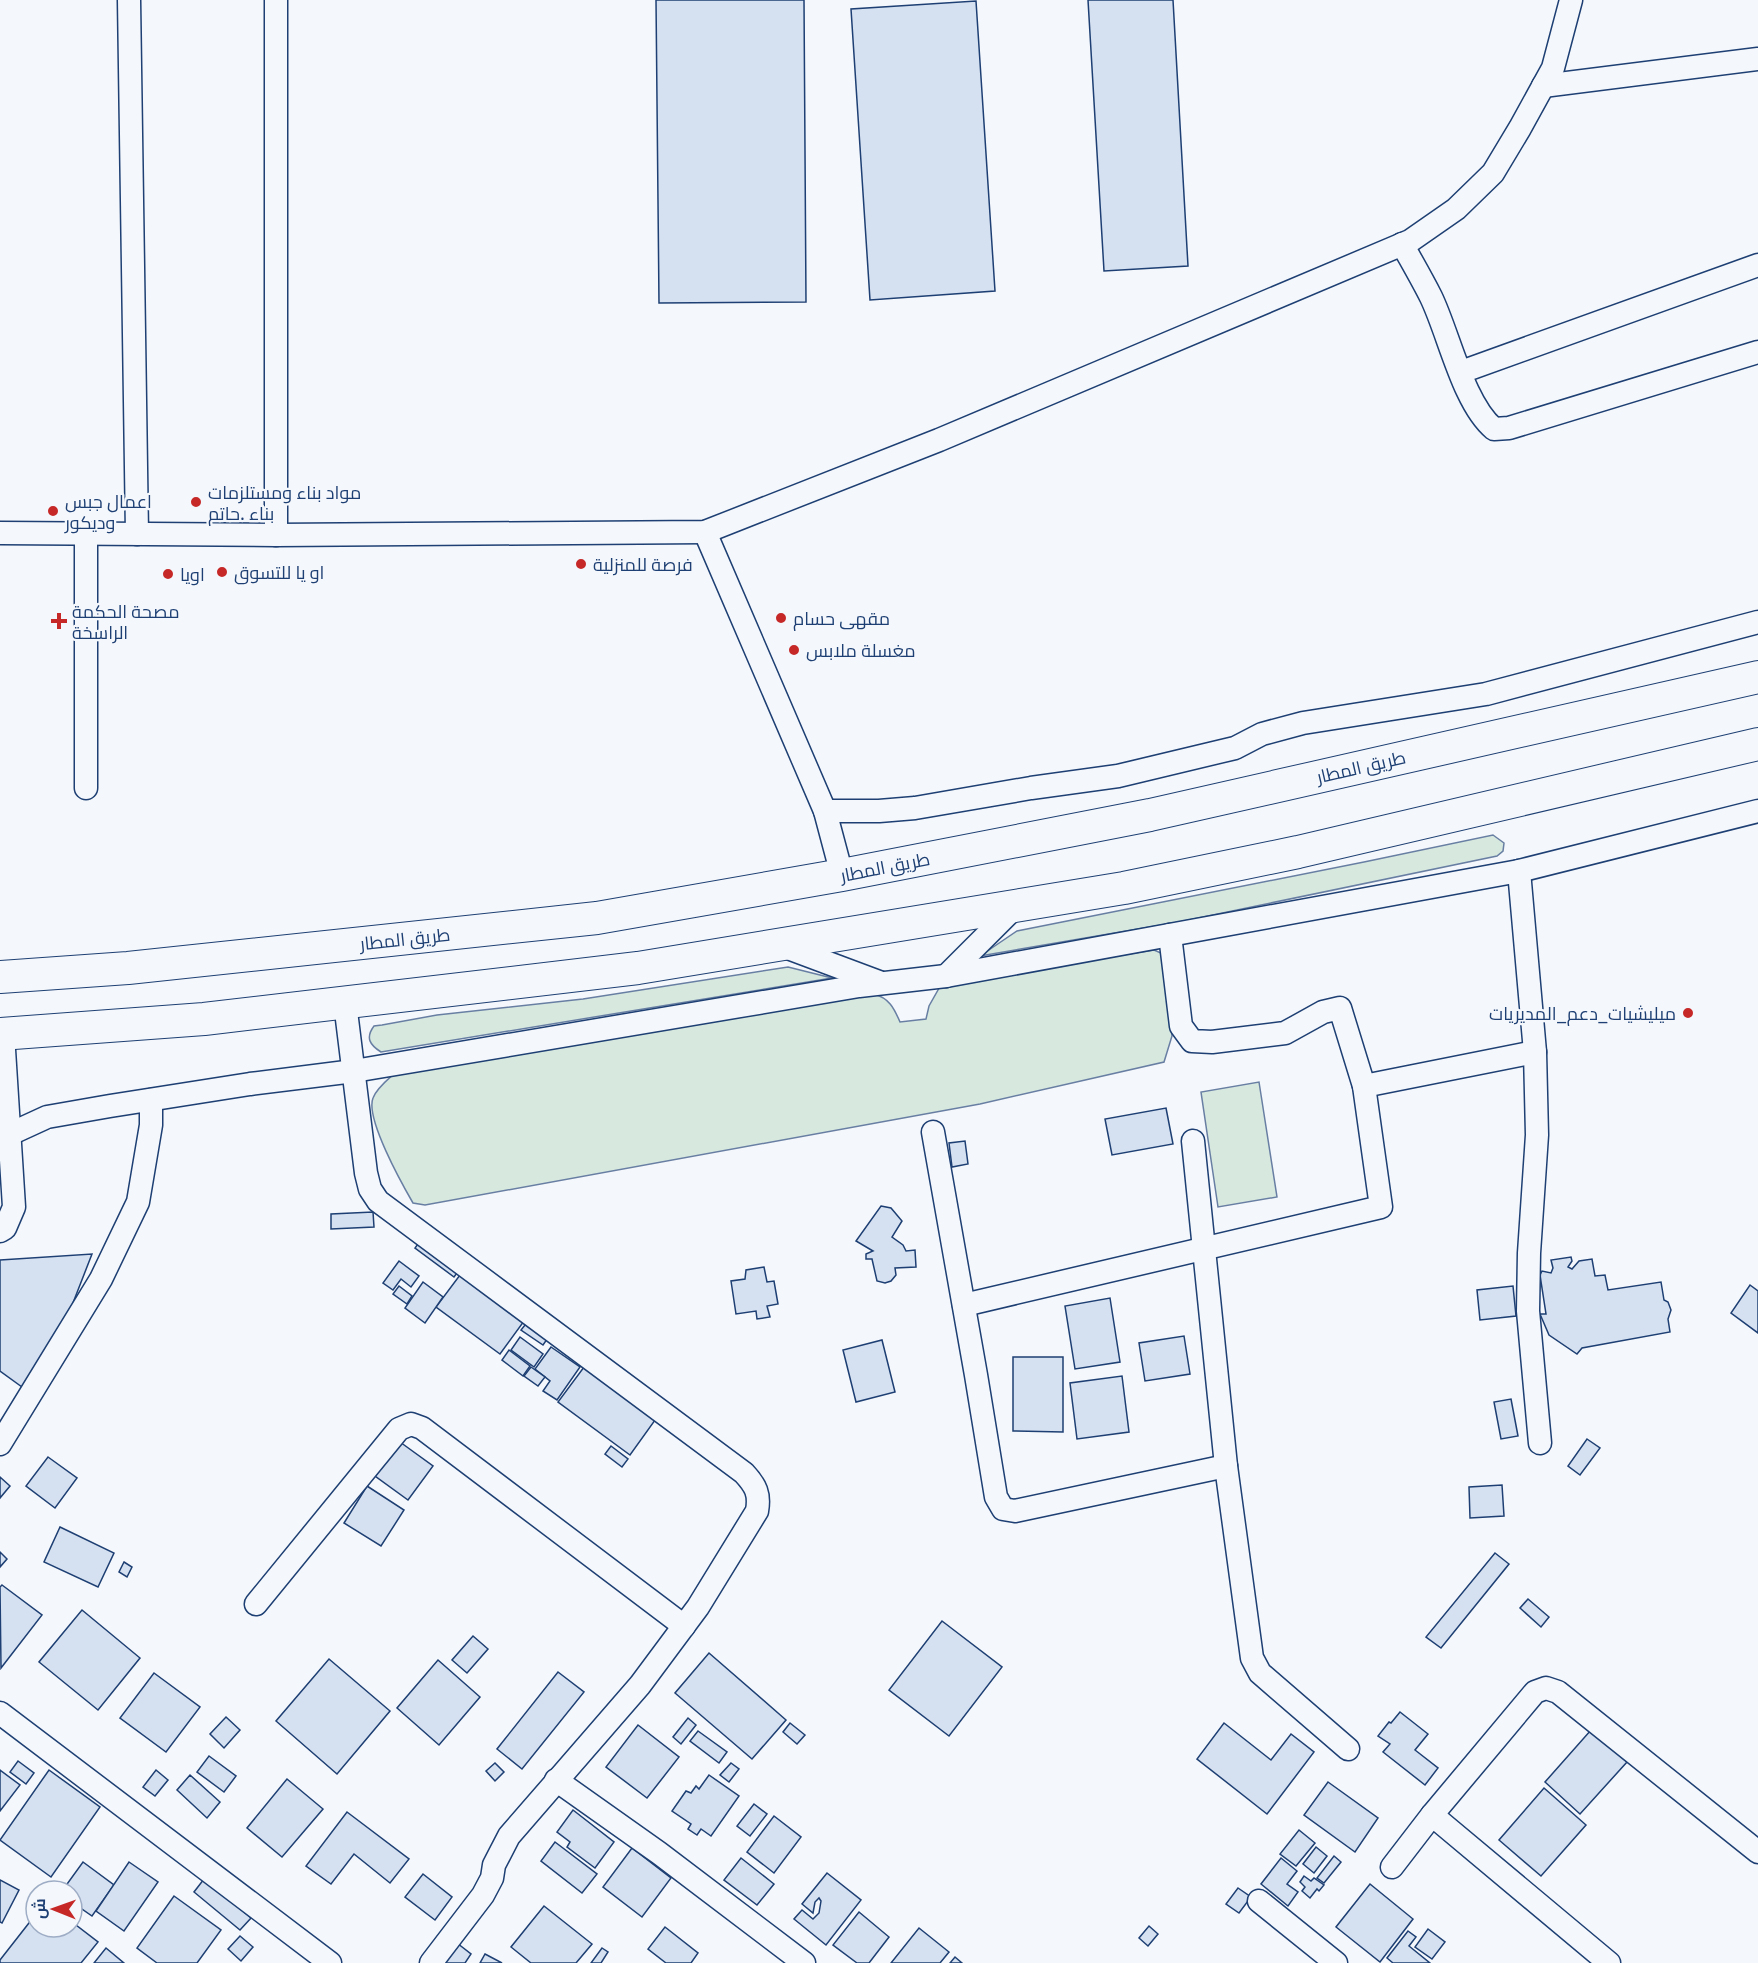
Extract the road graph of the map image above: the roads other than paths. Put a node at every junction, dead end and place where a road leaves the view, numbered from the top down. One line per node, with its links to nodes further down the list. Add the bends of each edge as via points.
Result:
1 (129, 0): 13 (street)
2 (276, 0): 14 (street)
3 (1571, 0): 5 (street, via 1553,68)
4 (1758, 59): 5 (street)
5 (1543, 86): 6 (street, via 1493,172 1456,209)
6 (1402, 244): 9 (street, via 1431,297); 10 (street, via 939,440)
7 (1758, 265): 9 (street)
8 (1758, 352): 9 (street, via 1519,425 1494,429 1484,420)
9 (1461, 372)
10 (705, 532): 14 (street); 19 (street)
11 (86, 533): 12 (street); 13 (street); 18 (street)
12 (0, 534)
13 (137, 534): 14 (street)
14 (276, 535)
15 (1758, 622): 19 (street, via 1486,694 1303,723 1262,734 1235,748 1118,777 915,808)
16 (1758, 677): 22 (highway, طريق المطار, via 1150,815)
17 (1758, 744): 23 (highway, via 1298,852)
18 (86, 788)
19 (825, 811): 22 (street)
20 (1758, 811): 21 (street)
21 (1519, 871): 24 (street); 31 (street)
22 (842, 875): 27 (highway, طريق المطار, via 597,918 128,968)
23 (1016, 906): 25 (highway); 26 (street)
24 (1170, 935): 26 (street); 33 (street, via 1181,1026 1192,1041 1285,1033 1323,1012 1340,1008)
25 (779, 945): 28 (street); 29 (highway, via 638,968)
26 (946, 976): 28 (street)
27 (0, 977)
28 (883, 983): 32 (street)
29 (345, 1003): 30 (highway, via 204,1019); 32 (street)
30 (2, 1034): 36 (street)
31 (1535, 1052): 33 (street); 41 (street, via 1537,1135 1527,1311)
32 (354, 1071): 34 (street); 45 (street, via 366,1173 378,1201 744,1473 756,1486 760,1498 757,1511)
33 (1364, 1086): 39 (street, via 1382,1207)
34 (151, 1100): 36 (street, via 47,1117); 42 (street, via 151,1125 138,1202 101,1279)
35 (933, 1132): 40 (street)
36 (10, 1134): 38 (street, via 14,1207)
37 (1193, 1141): 39 (street)
38 (0, 1231)
39 (1203, 1250): 40 (street); 43 (street)
40 (964, 1305): 43 (street, via 996,1497 1003,1509 1015,1511)
41 (1540, 1443)
42 (0, 1444)
43 (1226, 1466): 47 (street, via 1255,1666)
44 (256, 1604): 45 (street, via 399,1430 411,1424 422,1428)
45 (684, 1626): 48 (street, via 640,1685)
46 (0, 1713): 53 (street)
47 (1348, 1749)
48 (556, 1780): 54 (street, via 509,1836 483,1895); 55 (street, via 659,1852)
49 (1432, 1815): 50 (street, via 1535,1692 1546,1688 1558,1692); 51 (street); 57 (street)
50 (1758, 1852)
51 (1392, 1867)
52 (1259, 1901): 56 (street)
53 (330, 1963)
54 (431, 1963)
55 (804, 1963)
56 (1336, 1963)
57 (1609, 1963)

